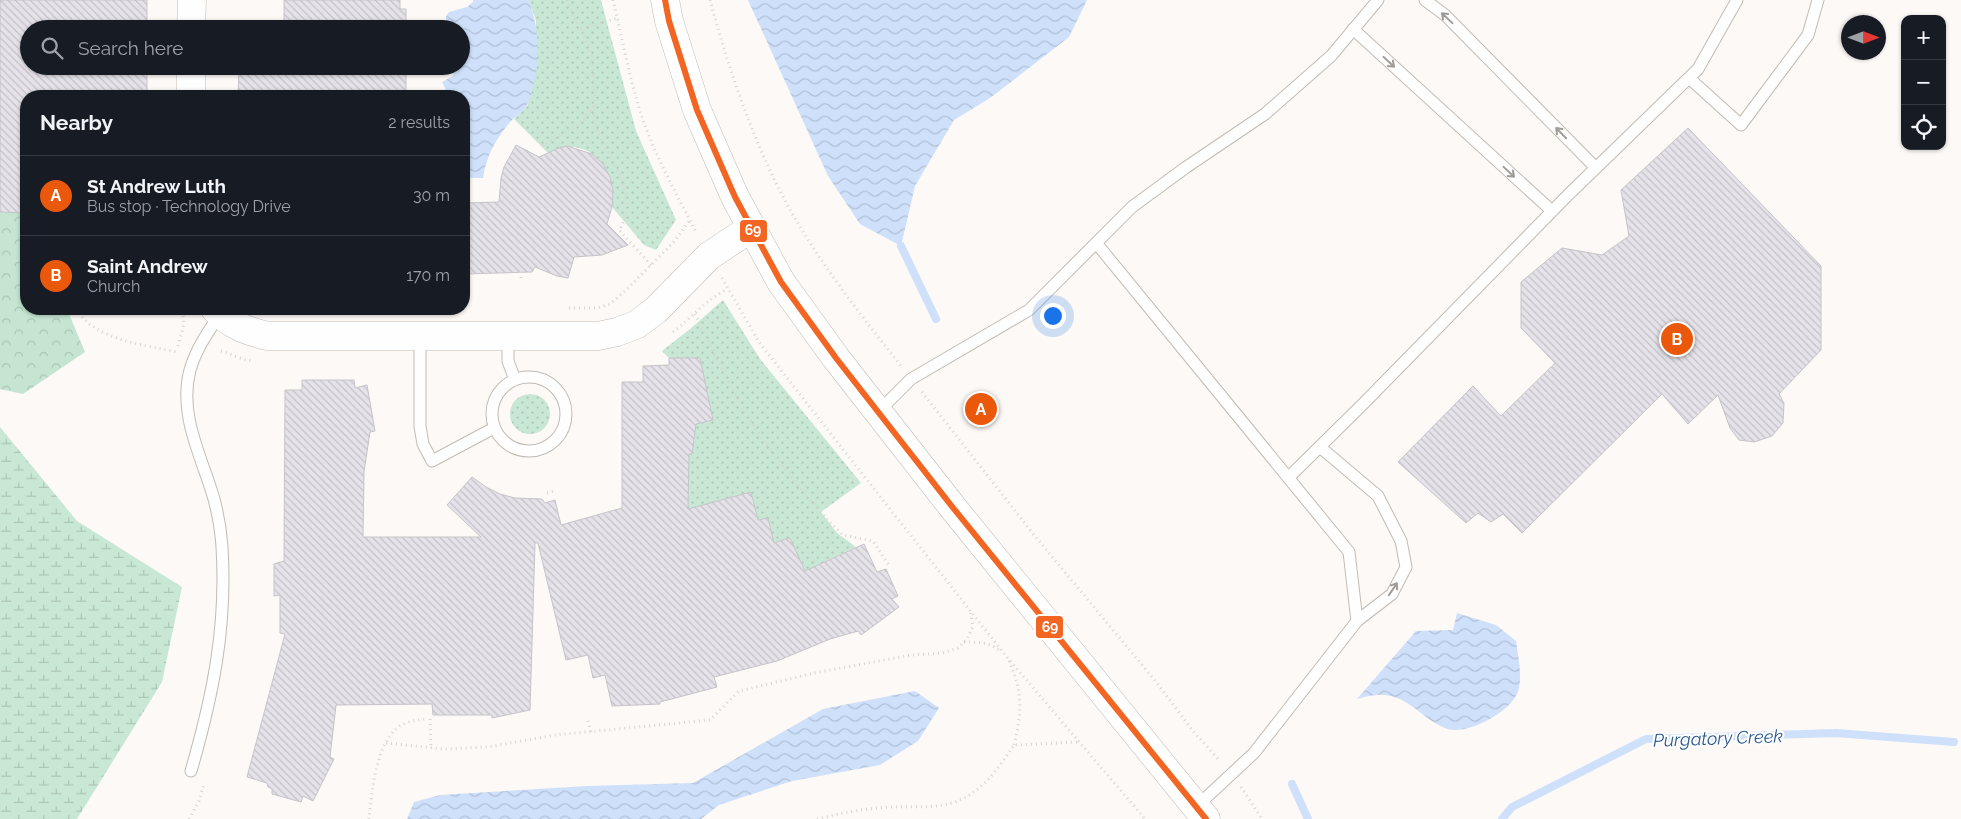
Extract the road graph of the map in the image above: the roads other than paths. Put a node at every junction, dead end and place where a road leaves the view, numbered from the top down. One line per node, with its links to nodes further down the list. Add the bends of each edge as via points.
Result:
1 (192, 0): 7 (street)
2 (665, 0): 14 (street, via 697,110)
3 (1378, 0): 8 (lane)
4 (1425, 0): 12 (lane, one-way to 4, via 1445,15)
5 (1737, 0): 10 (lane, via 1698,69)
6 (1818, 0): 10 (lane, via 1808,35 1741,125)
7 (192, 20)
8 (1353, 29): 13 (lane, one-way to 13); 15 (lane, via 1331,56 1265,114 1132,207)
9 (192, 75): 11 (street)
10 (1689, 78): 12 (lane)
11 (192, 90)
12 (1596, 168): 13 (lane)
13 (1552, 211): 23 (lane)
14 (751, 228): 19 (street, via 709,256 656,310 636,325 598,336); 21 (street, via 781,282)
15 (1097, 244): 21 (lane, via 1029,310 911,379); 24 (lane)
16 (216, 315): 26 (lane, via 190,371 186,403 192,435 214,500 222,536 224,580 213,690)
17 (222, 315): 18 (street, via 248,332 268,336)
18 (420, 335): 19 (street); 22 (lane, via 420,426 423,444 432,461)
19 (508, 336): 20 (lane, via 508,361)
20 (515, 380): 22 (lane, via 500,390 494,400 491,412); 22 (lane, via 535,377 547,381 557,390 565,407 564,426 549,445 527,452 505,443)
21 (878, 412): 27 (street)
22 (494, 428)
23 (1320, 447): 24 (lane); 25 (lane, one-way to 23, via 1392,594 1406,568 1401,541 1378,496)
24 (1288, 478): 25 (lane, via 1349,552)
25 (1357, 621): 27 (lane, via 1254,753 1231,775)
26 (192, 771)
27 (1201, 813)

